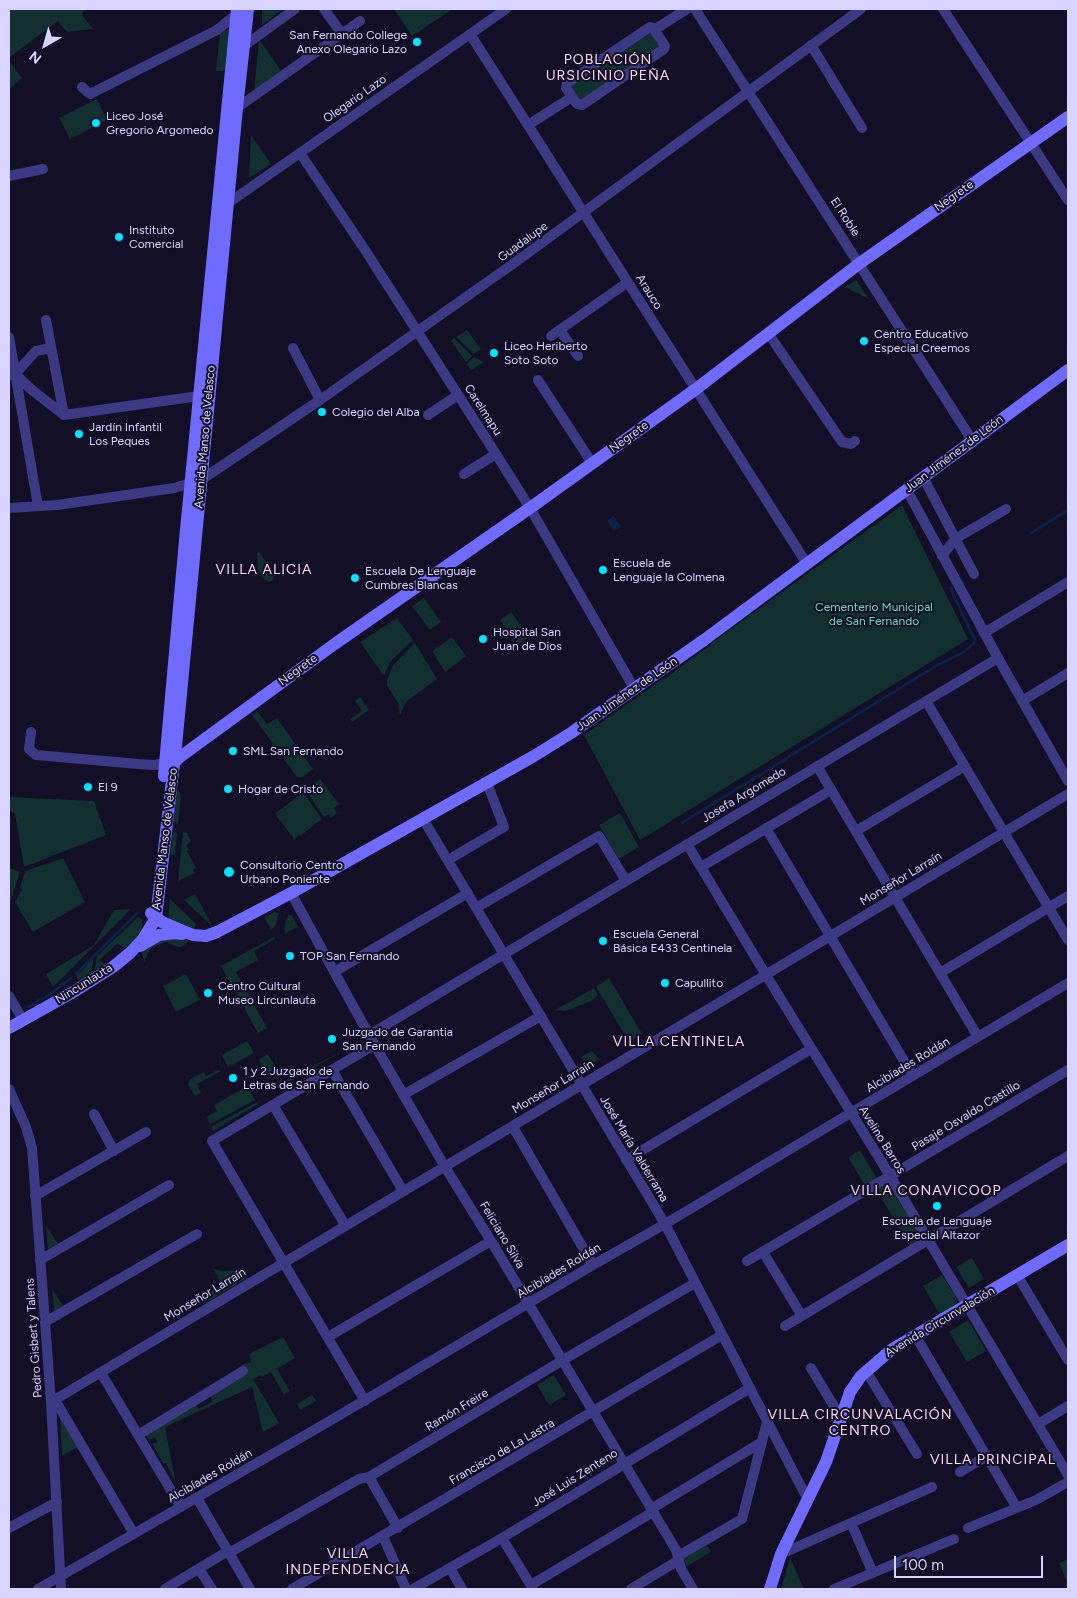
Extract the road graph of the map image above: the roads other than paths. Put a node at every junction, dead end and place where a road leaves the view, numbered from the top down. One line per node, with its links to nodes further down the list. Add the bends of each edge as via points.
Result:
1 (294, 9): 14 (street)
2 (324, 9): 11 (street)
3 (506, 9): 12 (street, Olegario Lazo)
4 (687, 9): 10 (street)
5 (695, 9): 17 (street, El Roble)
6 (861, 9): 13 (street, Guadalupe)
7 (944, 9): 23 (street)
8 (242, 12): 14 (main road, Avenida Manso de Velasco); 15 (main road, Avenida Manso de Velasco); 16 (street, via 217,30 90,94)
9 (360, 21): 11 (street)
10 (654, 30): 18 (street, via 650,27 567,83 566,88); 18 (street, via 665,46 664,50 582,105)
11 (342, 34): 19 (street)
12 (470, 34): 21 (street, Arauco); 24 (street, Olegario Lazo)
13 (811, 45): 17 (street, Guadalupe); 22 (street)
14 (244, 46): 15 (street); 19 (main road, Avenida Manso de Velasco)
15 (232, 54): 19 (main road, Avenida Manso de Velasco)
16 (82, 87)
17 (749, 91): 29 (street, Guadalupe); 30 (street, El Roble)
18 (572, 97): 21 (street)
19 (231, 112): 28 (main road, Avenida Manso de Velasco)
20 (1068, 117): 23 (main road, Negrete)
21 (528, 125): 29 (street, Arauco)
22 (862, 128)
23 (1031, 143): 27 (street); 30 (main road, Negrete)
24 (300, 153): 28 (street, Olegario Lazo); 33 (street, Carelmapu)
25 (42, 170): 26 (street)
26 (9, 176)
27 (1068, 200)
28 (223, 206): 43 (main road, Avenida Manso de Velasco)
29 (584, 214): 31 (street, Arauco); 33 (street, Guadalupe)
30 (860, 263): 34 (main road, Negrete); 48 (street, El Roble)
31 (628, 282): 38 (street, via 555,332); 42 (street, Arauco)
32 (46, 320): 36 (street)
33 (417, 332): 44 (street, Carelmapu); 45 (street, Guadalupe)
34 (768, 334): 42 (main road, Negrete); 49 (street, via 842,442 851,444)
35 (9, 337): 40 (street)
36 (51, 348): 40 (street, via 36,351); 46 (street)
37 (293, 348): 45 (street)
38 (578, 356)
39 (1068, 370): 48 (main road, Juan Jiménez de León)
40 (12, 374): 46 (street); 56 (street)
41 (538, 380): 51 (street)
42 (696, 389): 51 (main road, Negrete); 62 (street, Arauco)
43 (204, 395): 46 (street); 54 (main road, Avenida Manso de Velasco)
44 (458, 395): 47 (street); 50 (street, Carelmapu)
45 (320, 400): 54 (street, Guadalupe)
46 (64, 415)
47 (428, 416)
48 (972, 440): 53 (main road, Juan Jiménez de León)
49 (855, 441)
50 (496, 454): 52 (street); 58 (street, Carelmapu)
51 (592, 463): 58 (main road, Negrete)
52 (464, 474)
53 (923, 478): 55 (main road, Juan Jiménez de León); 60 (street)
54 (196, 482): 56 (street); 72 (main road, Avenida Manso de Velasco); 75 (main road, Avenida Manso de Velasco)
55 (907, 490): 61 (street); 62 (main road, Juan Jiménez de León)
56 (38, 506): 57 (street)
57 (9, 508)
58 (530, 508): 68 (street, Carelmapu); 72 (main road, Negrete)
59 (1006, 509): 60 (street)
60 (955, 539): 61 (street); 63 (street)
61 (942, 556): 65 (street)
62 (807, 564): 68 (main road, Juan Jiménez de León)
63 (974, 574)
64 (1068, 582): 65 (street)
65 (984, 633): 66 (street)
66 (998, 658): 69 (street, Josefa Argomedo); 70 (street)
67 (1068, 673): 70 (street)
68 (634, 688): 77 (main road, Juan Jiménez de León, via 571,733)
69 (926, 701): 73 (street, Josefa Argomedo); 74 (street)
70 (1022, 701): 76 (street)
71 (31, 732): 75 (street, via 29,749 36,756)
72 (181, 749): 75 (main road, Negrete)
73 (817, 766): 78 (street); 84 (street, Josefa Argomedo)
74 (965, 766): 82 (street); 83 (street)
75 (168, 767): 94 (main road, Avenida Manso de Velasco); 94 (main road, Avenida Manso de Velasco)
76 (1068, 782)
77 (487, 783): 80 (main road, Juan Jiménez de León); 85 (street, via 504,826)
78 (831, 790): 81 (street); 82 (street)
79 (1068, 794): 83 (street, Monseñor Larraín)
80 (423, 819): 85 (street, José María Valderrama); 88 (main road, Juan Jiménez de León)
81 (766, 828): 86 (street); 96 (street)
82 (856, 831): 91 (street)
83 (1005, 832): 91 (street, Monseñor Larraín); 93 (street)
84 (687, 844): 86 (street, Avelino Barros); 87 (street, Josefa Argomedo)
85 (448, 860): 89 (street, José María Valderrama)
86 (701, 866): 102 (street, Avelino Barros)
87 (626, 881): 92 (street, via 599,836); 99 (street, Josefa Argomedo)
88 (291, 893): 95 (main road, Juan Jiménez de León, via 217,932 206,936); 100 (street, Feliciano Silva)
89 (468, 894): 92 (street, José María Valderrama); 100 (street)
90 (1068, 896): 93 (street)
91 (895, 897): 96 (street, Monseñor Larraín); 101 (street)
92 (476, 908): 99 (street, José María Valderrama)
93 (1049, 908): 97 (street); 101 (street)
94 (152, 919): 95 (main road); 98 (main road, Nincunlauta, via 142,939)
95 (193, 935): 98 (main road, Juan Jiménez de León, via 175,933 160,936)
96 (830, 936): 102 (street, Monseñor Larraín); 114 (street)
97 (1068, 940)
98 (130, 952): 106 (main road, Nincunlauta, via 93,980)
99 (504, 954): 105 (street, José María Valderrama); 108 (street, Josefa Argomedo)
100 (334, 972): 108 (street, Feliciano Silva)
101 (940, 973): 109 (street)
102 (766, 976): 111 (street, Avelino Barros); 115 (street, Monseñor Larraín)
103 (1068, 982): 109 (street, Alcibíades Roldán)
104 (9, 996): 106 (street)
105 (541, 1016): 115 (street, José María Valderrama); 117 (street)
106 (23, 1020): 107 (main road, Nincunlauta)
107 (9, 1028)
108 (369, 1035): 110 (street, Feliciano Silva)
109 (978, 1037): 114 (street, Alcibíades Roldán)
110 (374, 1045): 112 (street); 117 (street, Feliciano Silva)
111 (812, 1050): 119 (street, Avelino Barros); 125 (street)
112 (332, 1070): 118 (street); 129 (street)
113 (1068, 1070): 127 (street, Pasaje Osvaldo Castillo)
114 (913, 1076): 119 (street, Alcibíades Roldán)
115 (582, 1085): 121 (street, Monseñor Larraín); 125 (street, José María Valderrama)
116 (9, 1089): 130 (street, Pedro Gisbert y Talens, via 30,1136)
117 (403, 1095): 126 (street, Feliciano Silva)
118 (273, 1105): 132 (street); 140 (street, via 212,1141)
119 (851, 1113): 127 (street, Avelino Barros); 131 (street, Alcibíades Roldán)
120 (94, 1114): 123 (street)
121 (512, 1126): 126 (street, Monseñor Larraín); 141 (street)
122 (146, 1132): 123 (street)
123 (114, 1150): 130 (street)
124 (1068, 1156): 134 (street)
125 (626, 1160): 131 (street, José María Valderrama)
126 (445, 1167): 129 (street, Monseñor Larraín); 135 (street, Feliciano Silva)
127 (890, 1176): 134 (street, Avelino Barros); 137 (street, Pasaje Osvaldo Castillo)
128 (168, 1185): 138 (street)
129 (403, 1191): 132 (street, Monseñor Larraín)
130 (35, 1196): 138 (street, Pedro Gisbert y Talens)
131 (665, 1224): 141 (street, Alcibíades Roldán); 143 (street, José María Valderrama)
132 (344, 1225): 140 (street, Monseñor Larraín)
133 (197, 1234): 147 (street)
134 (928, 1240): 145 (street, Avelino Barros); 146 (street)
135 (491, 1241): 144 (street, Feliciano Silva); 151 (street)
136 (1068, 1246): 142 (main road, Avenida Circunvalación)
137 (763, 1252): 139 (street, Pasaje Osvaldo Castillo); 146 (street)
138 (40, 1260): 147 (street, Pedro Gisbert y Talens)
139 (747, 1261)
140 (284, 1262): 151 (street); 157 (street, Monseñor Larraín)
141 (593, 1265): 144 (street, Alcibíades Roldán)
142 (1017, 1275): 145 (main road, Avenida Circunvalación); 152 (street)
143 (695, 1283): 149 (street, José María Valderrama); 153 (street, Ramón Freire)
144 (529, 1303): 153 (street, Feliciano Silva); 159 (street, Alcibíades Roldán)
145 (966, 1306): 150 (main road, Avenida Circunvalación); 165 (street, Avelino Barros)
146 (802, 1316): 148 (street)
147 (45, 1322): 160 (street, Pedro Gisbert y Talens)
148 (785, 1326)
149 (722, 1335): 158 (street, José María Valderrama); 162 (street, Francisco de La Lastra)
150 (915, 1335): 156 (main road, Avenida Circunvalación); 169 (street)
151 (328, 1337): 159 (street)
152 (1068, 1360)
153 (562, 1361): 162 (street, Feliciano Silva); 173 (street, Ramón Freire)
154 (811, 1368): 163 (street)
155 (243, 1371): 166 (street)
156 (866, 1371): 163 (main road, Avenida Circunvalación, via 850,1392); 168 (street)
157 (101, 1373): 160 (street, Monseñor Larraín); 166 (street)
158 (750, 1388): 164 (street, José María Valderrama); 170 (street, José Luis Zenteno)
159 (365, 1400): 176 (street, Alcibíades Roldán)
160 (53, 1401): 178 (street, Pedro Gisbert y Talens); 186 (street)
161 (1068, 1406): 165 (street)
162 (593, 1413): 170 (street, Feliciano Silva); 184 (street, Francisco de La Lastra)
163 (841, 1418): 177 (main road, Avenida Circunvalación, via 826,1462)
164 (767, 1422): 167 (street); 177 (street, José María Valderrama)
165 (1038, 1424): 172 (street, Avelino Barros)
166 (138, 1435): 179 (street)
167 (762, 1442): 181 (street); 192 (street, via 742,1519)
168 (916, 1454)
169 (987, 1456): 171 (street); 180 (street)
170 (623, 1463): 181 (street, Feliciano Silva); 188 (street, José Luis Zenteno)
171 (960, 1472)
172 (1068, 1475)
173 (368, 1478): 184 (street); 190 (street, Ramón Freire, via 359,1479)
174 (1068, 1482): 180 (street)
175 (932, 1486): 182 (street)
176 (197, 1498): 179 (street, Alcibíades Roldán); 190 (street)
177 (808, 1500): 191 (main road, Avenida Circunvalación)
178 (56, 1502): 183 (street); 196 (street, Pedro Gisbert y Talens)
179 (181, 1507): 186 (street, Alcibíades Roldán)
180 (1017, 1508): 185 (street)
181 (652, 1511): 192 (street, Feliciano Silva); 197 (street)
182 (851, 1523): 191 (street); 195 (street)
183 (9, 1528)
184 (398, 1528): 187 (street, Francisco de La Lastra)
185 (968, 1528)
186 (134, 1534): 196 (street, Alcibíades Roldán)
187 (383, 1536): 203 (street, Francisco de La Lastra); 204 (street)
188 (502, 1538): 194 (street, José Luis Zenteno); 197 (street)
189 (954, 1539): 195 (street)
190 (229, 1552): 193 (street, Ramón Freire); 202 (street)
191 (781, 1554): 209 (main road, Avenida Circunvalación)
192 (678, 1558): 207 (street); 208 (street, Feliciano Silva)
193 (199, 1568): 200 (street, Ramón Freire); 201 (street)
194 (450, 1568): 205 (street, José Luis Zenteno); 206 (street)
195 (873, 1573): 210 (street)
196 (61, 1577): 198 (street, Alcibíades Roldán); 199 (street, Pedro Gisbert y Talens)
197 (532, 1587)
198 (38, 1589)
199 (61, 1589)
200 (166, 1589)
201 (212, 1589)
202 (250, 1589)
203 (292, 1589)
204 (406, 1589)
205 (414, 1589)
206 (462, 1589)
207 (631, 1589)
208 (692, 1589)
209 (770, 1589)
210 (834, 1589)

